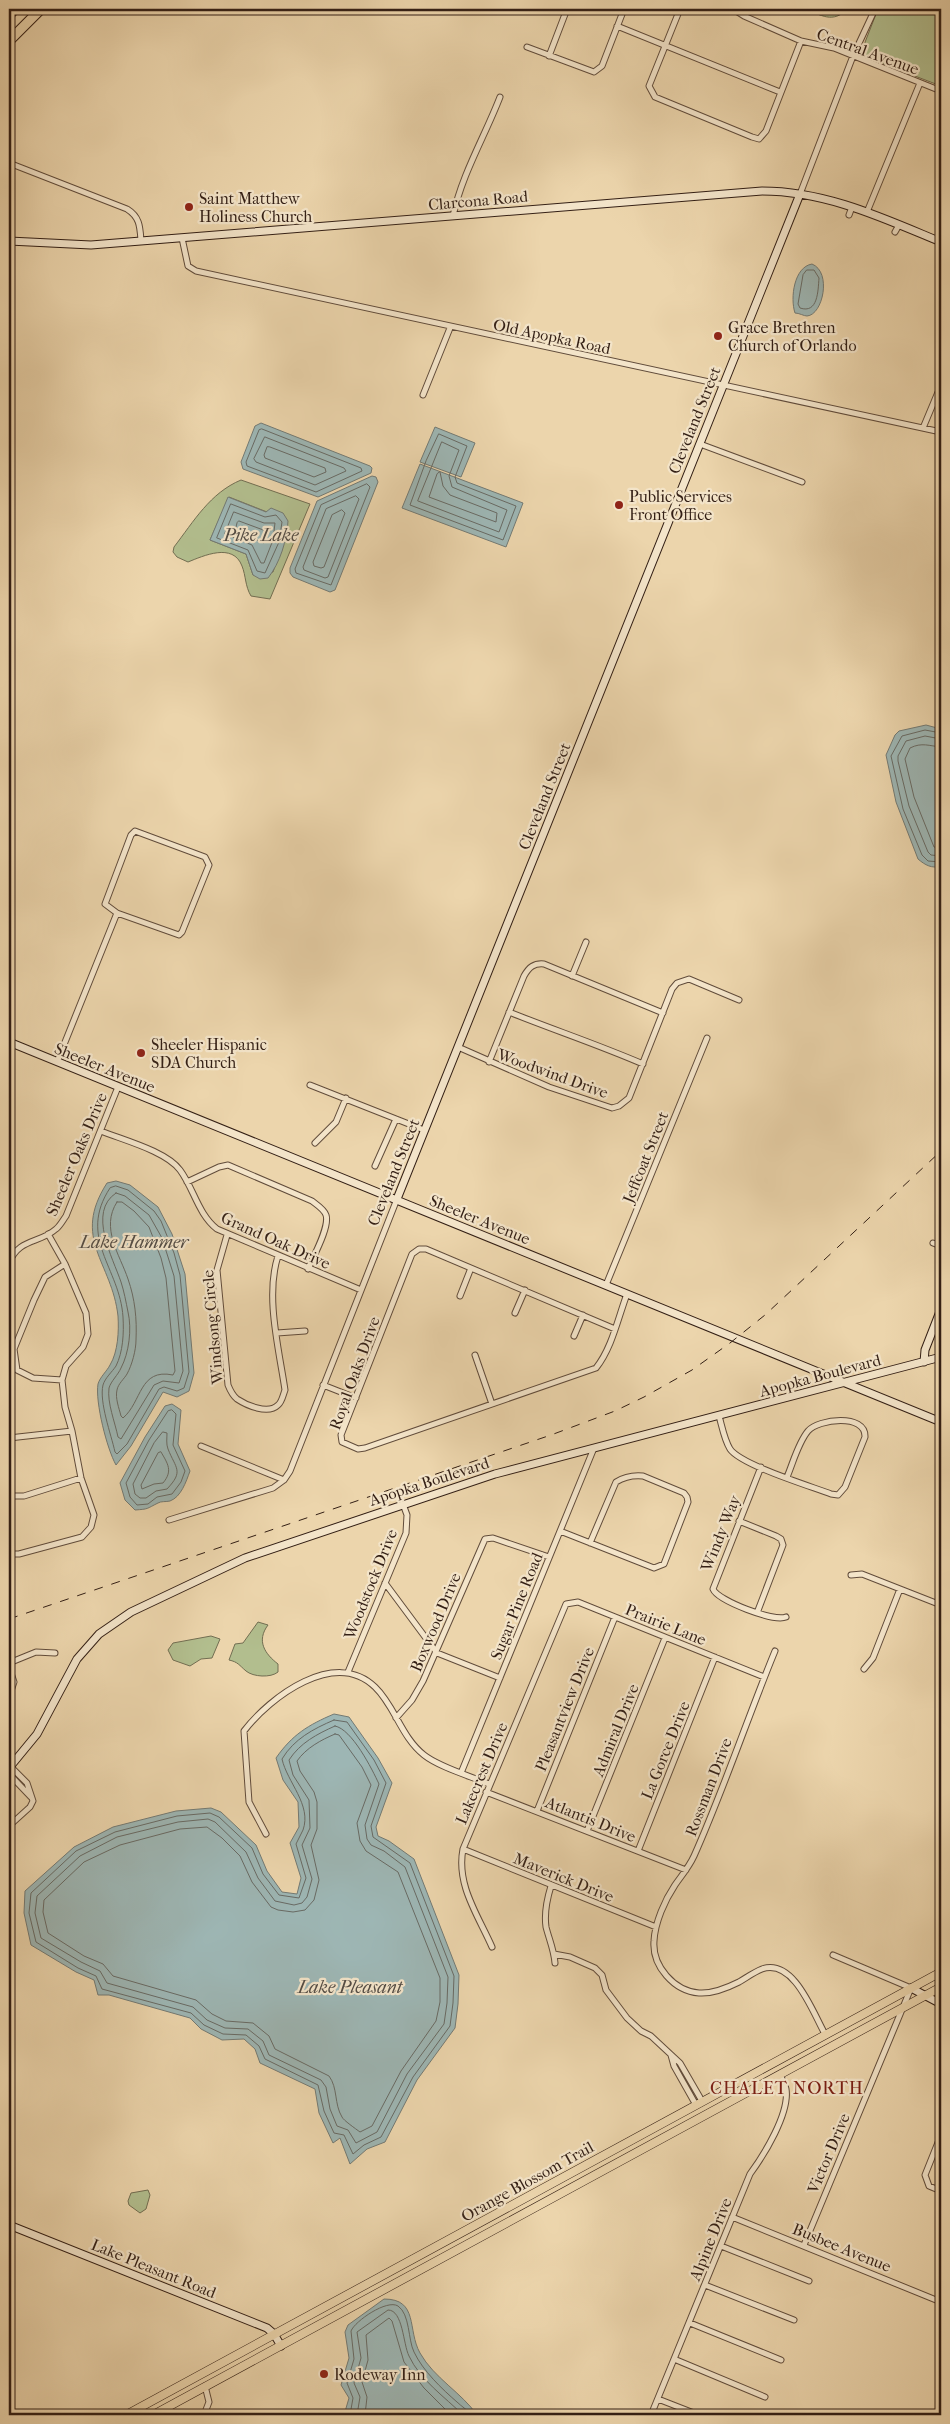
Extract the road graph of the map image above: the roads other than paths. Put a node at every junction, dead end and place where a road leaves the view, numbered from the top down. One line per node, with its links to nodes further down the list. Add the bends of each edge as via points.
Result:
1 (15, 9): 8 (highway)
2 (40, 9): 11 (highway)
3 (568, 9): 14 (street)
4 (624, 9): 9 (street)
5 (680, 9): 12 (street)
6 (733, 9): 10 (street, Central Avenue)
7 (875, 9): 15 (street, Cleveland Street)
8 (9, 15)
9 (617, 26): 12 (street); 14 (street, via 602,66 594,72)
10 (801, 41): 15 (street, Central Avenue); 18 (street)
11 (9, 42)
12 (665, 45): 18 (street); 18 (street, via 649,86 654,97 759,139 766,130)
13 (527, 47): 14 (street)
14 (549, 56)
15 (853, 56): 16 (street, Central Avenue); 21 (street, Cleveland Street)
16 (920, 83): 17 (street, Central Avenue); 23 (street)
17 (941, 91)
18 (780, 92)
19 (500, 97): 25 (street, via 464,179)
20 (9, 163): 30 (street, via 126,209 138,220)
21 (800, 194): 22 (street, Clarcona Road); 25 (street, Clarcona Road, via 762,191); 33 (street, Cleveland Street)
22 (852, 206): 23 (street, Clarcona Road); 24 (street)
23 (867, 212): 26 (street, Clarcona Road)
24 (849, 215)
25 (453, 216): 28 (street, Clarcona Road)
26 (899, 225): 27 (street); 31 (street, Clarcona Road)
27 (896, 232)
28 (182, 238): 30 (street, Clarcona Road); 32 (street, Old Apopka Road, via 188,266 196,272)
29 (9, 241): 30 (street, Clarcona Road, via 91,245)
30 (141, 241)
31 (941, 242)
32 (450, 328): 33 (street, Old Apopka Road); 35 (street)
33 (723, 384): 36 (street, Old Apopka Road); 38 (street, Cleveland Street)
34 (941, 385): 36 (street)
35 (423, 395)
36 (923, 428): 37 (street, Old Apopka Road)
37 (941, 432)
38 (700, 444): 39 (street); 48 (street, Cleveland Street)
39 (802, 482)
40 (118, 912): 40 (street, via 179,935 208,861 205,857 135,831 105,899 108,908); 49 (street)
41 (586, 942): 42 (street)
42 (572, 976): 44 (street, via 544,964 531,966); 45 (street)
43 (739, 1000): 45 (street, Woodwind Drive, via 696,981 683,980 672,990)
44 (509, 1012): 50 (street); 51 (street)
45 (663, 1013): 51 (street, Woodwind Drive)
46 (707, 1038): 71 (street, Jeffcoat Street)
47 (9, 1042): 49 (street, Sheeler Avenue)
48 (458, 1047): 50 (street, Woodwind Drive); 56 (street, Cleveland Street)
49 (57, 1062): 53 (street, Sheeler Avenue)
50 (489, 1062): 51 (street, Woodwind Drive, via 612,1108 629,1098)
51 (643, 1064)
52 (310, 1085): 54 (street)
53 (118, 1087): 57 (street, Sheeler Oaks Drive); 61 (street, Sheeler Avenue)
54 (346, 1098): 55 (street); 58 (street, via 336,1122)
55 (396, 1119): 56 (street); 59 (street)
56 (424, 1130): 61 (street, Cleveland Street)
57 (101, 1131): 60 (street, Grand Oak Drive, via 168,1160 180,1170); 62 (street, Sheeler Oaks Drive, via 66,1216 58,1228)
58 (315, 1143)
59 (375, 1166)
60 (187, 1182): 63 (street, Grand Oak Drive, via 209,1223); 70 (street, via 228,1165 312,1201 326,1215 326,1225)
61 (396, 1199): 71 (street, Sheeler Avenue); 72 (street, Cleveland Street)
62 (48, 1234): 67 (street, Sheeler Oaks Drive, via 23,1244); 68 (street)
63 (227, 1235): 66 (street, Grand Oak Drive); 81 (street, Windsong Circle, via 217,1270 228,1385 237,1399 264,1410 279,1405 285,1390)
64 (933, 1243): 65 (street)
65 (941, 1246)
66 (278, 1256): 70 (street, Grand Oak Drive); 81 (street, Windsong Circle, via 272,1281)
67 (9, 1263)
68 (65, 1264): 86 (street, via 86,1313 88,1334 83,1346 66,1366); 86 (street, via 45,1277 14,1349 17,1370 33,1378)
69 (471, 1268): 73 (street, Royal Oaks Drive); 75 (street); 89 (street, Royal Oaks Drive, via 426,1249 412,1254)
70 (308, 1269): 72 (street, Grand Oak Drive)
71 (606, 1285): 74 (street, Sheeler Avenue)
72 (361, 1290): 88 (street, Cleveland Street)
73 (525, 1290): 77 (street); 78 (street, Royal Oaks Drive)
74 (627, 1294): 79 (street, Royal Oaks Drive); 87 (street, Sheeler Avenue)
75 (460, 1296)
76 (941, 1308): 85 (street, via 925,1350)
77 (515, 1313)
78 (583, 1315): 79 (street, Royal Oaks Drive); 82 (street)
79 (615, 1329): 90 (street, Royal Oaks Drive, via 596,1368)
80 (305, 1331): 81 (street)
81 (277, 1333)
82 (574, 1336)
83 (475, 1355): 90 (street)
84 (941, 1357): 85 (street, Apopka Boulevard)
85 (924, 1362): 87 (street, Apopka Boulevard)
86 (62, 1380): 93 (street)
87 (845, 1383): 91 (street, Apopka Boulevard); 92 (street, Sheeler Avenue)
88 (323, 1385): 89 (street); 100 (street, Cleveland Street)
89 (356, 1398): 90 (street, Royal Oaks Drive, via 341,1435 342,1442 358,1449)
90 (492, 1404)
91 (719, 1416): 96 (street, Apopka Boulevard); 97 (street, via 729,1448 742,1459)
92 (941, 1422)
93 (72, 1431): 94 (street); 99 (street)
94 (9, 1438)
95 (201, 1446): 100 (street)
96 (594, 1448): 102 (street, Apopka Boulevard, via 495,1474); 105 (street, Sugar Pine Road)
97 (761, 1467): 98 (street); 104 (street, Windy Way)
98 (787, 1477): 98 (street, via 805,1434 814,1426 841,1419 864,1429 865,1437 842,1492 831,1494)
99 (81, 1478): 101 (street, via 24,1496); 107 (street, via 94,1515 91,1527 82,1537)
100 (284, 1480): 103 (street, via 273,1488)
101 (9, 1496)
102 (404, 1504): 110 (street, Woodstock Drive, via 408,1522 406,1533); 130 (street, Apopka Boulevard, via 245,1558 112,1623 76,1659 37,1734)
103 (169, 1520)
104 (739, 1521): 114 (street, Windy Way, via 713,1589 720,1597); 114 (street, via 776,1536 783,1545)
105 (560, 1531): 106 (street); 108 (street, Sugar Pine Road)
106 (590, 1543): 106 (street, via 659,1568 664,1564 688,1497 643,1476 622,1479 616,1482)
107 (9, 1554)
108 (549, 1557): 120 (street, Boxwood Drive, via 493,1538 485,1539); 127 (street, Sugar Pine Road)
109 (851, 1575): 111 (street, via 862,1574)
110 (385, 1583): 120 (street); 125 (street, Woodstock Drive)
111 (900, 1589): 112 (street); 124 (street, via 873,1658)
112 (941, 1605)
113 (561, 1610): 115 (street, Prairie Lane, via 566,1604 578,1602); 133 (street, Lakecrest Drive)
114 (757, 1613): 116 (street, Windy Way, via 780,1620)
115 (614, 1617): 117 (street, Prairie Lane); 136 (street, Pleasantview Drive)
116 (786, 1617)
117 (665, 1638): 121 (street, Prairie Lane); 138 (street, Admiral Drive)
118 (775, 1651): 126 (street, Rossman Drive)
119 (55, 1653): 122 (street, via 36,1652)
120 (437, 1653): 127 (street); 129 (street, Boxwood Drive, via 412,1700)
121 (715, 1658): 126 (street, Prairie Lane); 141 (street, La Gorce Drive)
122 (9, 1663)
123 (9, 1667): 128 (street, via 14,1682)
124 (864, 1669)
125 (348, 1672): 129 (street, via 376,1688); 139 (street, via 333,1671 306,1681 272,1704 244,1731 249,1802)
126 (764, 1677): 142 (street, Rossman Drive, via 694,1857)
127 (500, 1678): 131 (street, Sugar Pine Road)
128 (9, 1697)
129 (396, 1718): 131 (street, via 411,1742 425,1756)
130 (9, 1766): 135 (street, via 27,1783)
131 (461, 1773): 133 (street)
132 (9, 1774): 135 (street)
133 (489, 1784): 134 (street, Lakecrest Drive)
134 (486, 1792): 136 (street, Atlantis Drive); 140 (street, Lakecrest Drive)
135 (33, 1800): 137 (street, via 30,1807)
136 (537, 1811): 138 (street, Atlantis Drive)
137 (9, 1826)
138 (588, 1830): 141 (street, Atlantis Drive)
139 (266, 1834)
140 (462, 1849): 143 (street, Maverick Drive); 145 (street, Lakecrest Drive, via 460,1864 464,1887)
141 (638, 1851): 142 (street, Atlantis Drive)
142 (686, 1870): 144 (street, Rossman Drive, via 668,1897)
143 (551, 1886): 144 (street, Maverick Drive); 146 (street, via 546,1927)
144 (656, 1927): 155 (street, Rossman Drive, via 653,1942 658,1964 679,1987 699,1993 715,1991 763,1969 779,1969 794,1978)
145 (492, 1947)
146 (554, 1954): 148 (street); 158 (street, via 595,1968 602,1976 606,1990 627,2018 680,2062)
147 (832, 1955): 151 (street)
148 (555, 1963)
149 (941, 1972): 151 (main road, Orange Blossom Trail)
150 (941, 1987): 152 (main road, Orange Blossom Trail)
151 (911, 1988): 152 (street); 154 (street, Victor Drive); 155 (main road, Orange Blossom Trail)
152 (925, 1996): 153 (street); 154 (main road, Orange Blossom Trail)
153 (941, 2004)
154 (902, 2008): 156 (main road, Orange Blossom Trail); 165 (street, Victor Drive)
155 (825, 2034): 156 (main road, via 824,2043); 158 (main road, Orange Blossom Trail)
156 (814, 2056): 157 (main road, Orange Blossom Trail)
157 (780, 2075): 161 (main road, Orange Blossom Trail); 163 (street, Alpine Drive, via 786,2087 785,2103 771,2144 750,2174)
158 (699, 2103): 160 (main road, Orange Blossom Trail)
159 (941, 2135): 162 (street, via 925,2175 929,2186)
160 (595, 2160): 161 (main road); 172 (main road, Orange Blossom Trail)
161 (601, 2171): 173 (main road, Orange Blossom Trail)
162 (941, 2191)
163 (732, 2217): 165 (street, Busbee Avenue); 166 (street, Alpine Drive)
164 (9, 2224): 172 (street, Lake Pleasant Road, via 268,2328)
165 (804, 2245): 169 (street, Busbee Avenue)
166 (720, 2246): 167 (street); 168 (street, Alpine Drive)
167 (809, 2281)
168 (705, 2285): 170 (street); 171 (street, Alpine Drive)
169 (941, 2302)
170 (794, 2320)
171 (690, 2323): 174 (street, Alpine Drive); 175 (street)
172 (274, 2334): 173 (street); 179 (main road, Orange Blossom Trail)
173 (281, 2346): 176 (main road, Orange Blossom Trail)
174 (674, 2360): 177 (street); 178 (street, Alpine Drive)
175 (781, 2360)
176 (205, 2386): 180 (main road, Orange Blossom Trail); 183 (street, via 209,2402)
177 (765, 2397)
178 (658, 2398): 184 (street, Alpine Drive); 185 (street)
179 (154, 2399): 180 (main road); 181 (main road, Orange Blossom Trail)
180 (162, 2410): 182 (main road, Orange Blossom Trail)
181 (126, 2415)
182 (153, 2415)
183 (204, 2415)
184 (651, 2415)
185 (699, 2415)

